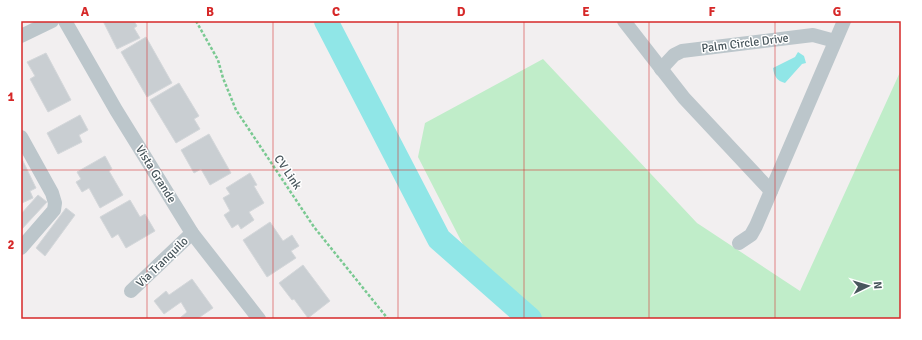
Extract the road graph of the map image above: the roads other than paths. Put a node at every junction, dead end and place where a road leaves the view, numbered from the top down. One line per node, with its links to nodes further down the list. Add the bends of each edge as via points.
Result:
1 (52, 21): 5 (street)
2 (65, 21): 10 (street, Vista Grande, via 116,110)
3 (624, 21): 7 (street)
4 (844, 21): 6 (street)
5 (21, 36)
6 (835, 41): 7 (street, Palm Circle Drive, via 813,34 682,51 674,55); 9 (street)
7 (661, 69): 9 (street, via 684,98)
8 (21, 137): 12 (street, via 55,203 54,210)
9 (771, 191): 11 (street, via 751,235)
10 (192, 232): 13 (street, Via Tranquilo); 14 (street, Vista Grande)
11 (739, 243)
12 (21, 248)
13 (131, 291)
14 (259, 319)

